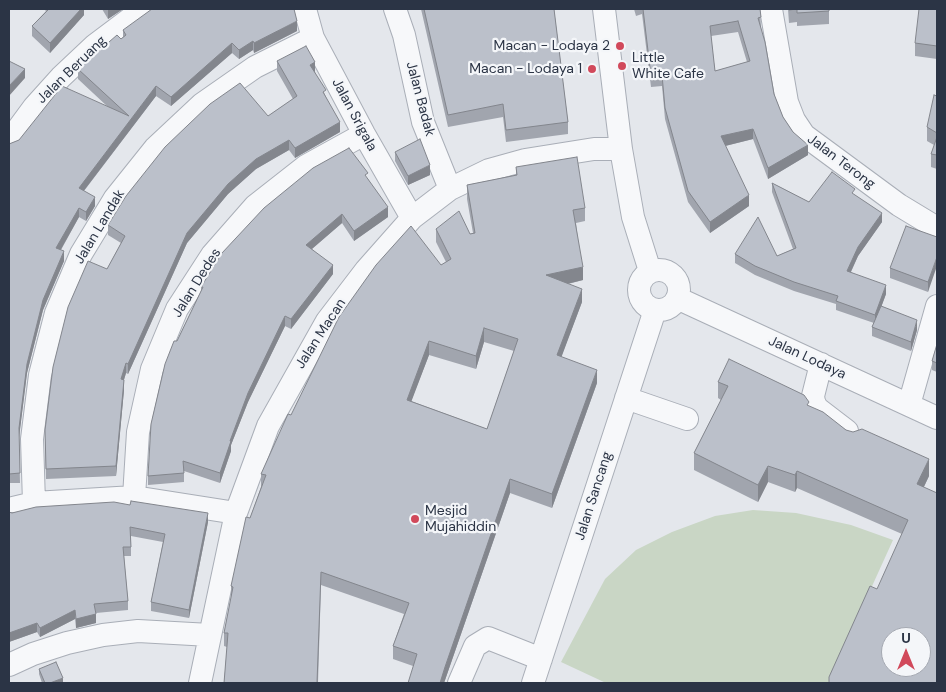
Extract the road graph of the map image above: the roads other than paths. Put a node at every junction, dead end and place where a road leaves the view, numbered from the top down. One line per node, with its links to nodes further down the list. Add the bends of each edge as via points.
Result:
1 (143, 9): 8 (street, Jalan Beruang, via 95,45 61,77)
2 (305, 9): 6 (street, Jalan Srigala)
3 (394, 9): 10 (street, Jalan Badak, via 404,35 423,122)
4 (604, 9): 9 (street)
5 (771, 9): 12 (street, Jalan Terong, via 787,102 804,135 899,205)
6 (312, 38): 7 (street, Jalan Srigala); 24 (street, Jalan Landak, via 255,67 202,104 155,148 114,198 81,254 56,313 40,375 32,439)
7 (364, 134): 11 (street, Jalan Srigala); 23 (street, Jalan Dedes, via 306,166 255,206 212,255 182,302 152,369 138,432)
8 (9, 141)
9 (621, 149): 10 (street, Jalan Macan, via 594,149 525,160 489,170); 13 (street, via 633,217)
10 (450, 188): 11 (street, Jalan Macan)
11 (412, 218): 26 (street, Jalan Macan, via 332,314 297,372 268,426)
12 (937, 228)
13 (650, 271): 14 (street, via 664,270 674,276 679,288); 16 (street, via 640,279 638,292 644,304)
14 (677, 298): 16 (street, via 670,307); 17 (street, Jalan Lodaya)
15 (937, 306): 19 (street)
16 (655, 310): 18 (street, Jalan Sancang)
17 (822, 364): 19 (street, Jalan Lodaya); 22 (street, via 814,402 817,408)
18 (626, 398): 20 (street); 28 (street, Jalan Sancang)
19 (909, 405): 21 (street, Jalan Lodaya)
20 (687, 418)
21 (937, 418)
22 (854, 436)
23 (134, 497): 24 (street); 26 (street)
24 (34, 503): 25 (street)
25 (9, 509)
26 (236, 513): 27 (street, Jalan Macan)
27 (210, 635): 29 (street, via 138,631 102,635 34,654); 32 (street, Jalan Macan)
28 (541, 659): 33 (street, via 488,638 475,646); 34 (street, Jalan Sancang)
29 (9, 666)
30 (9, 679): 31 (street)
31 (12, 683)
32 (200, 683)
33 (459, 683)
34 (534, 683)

